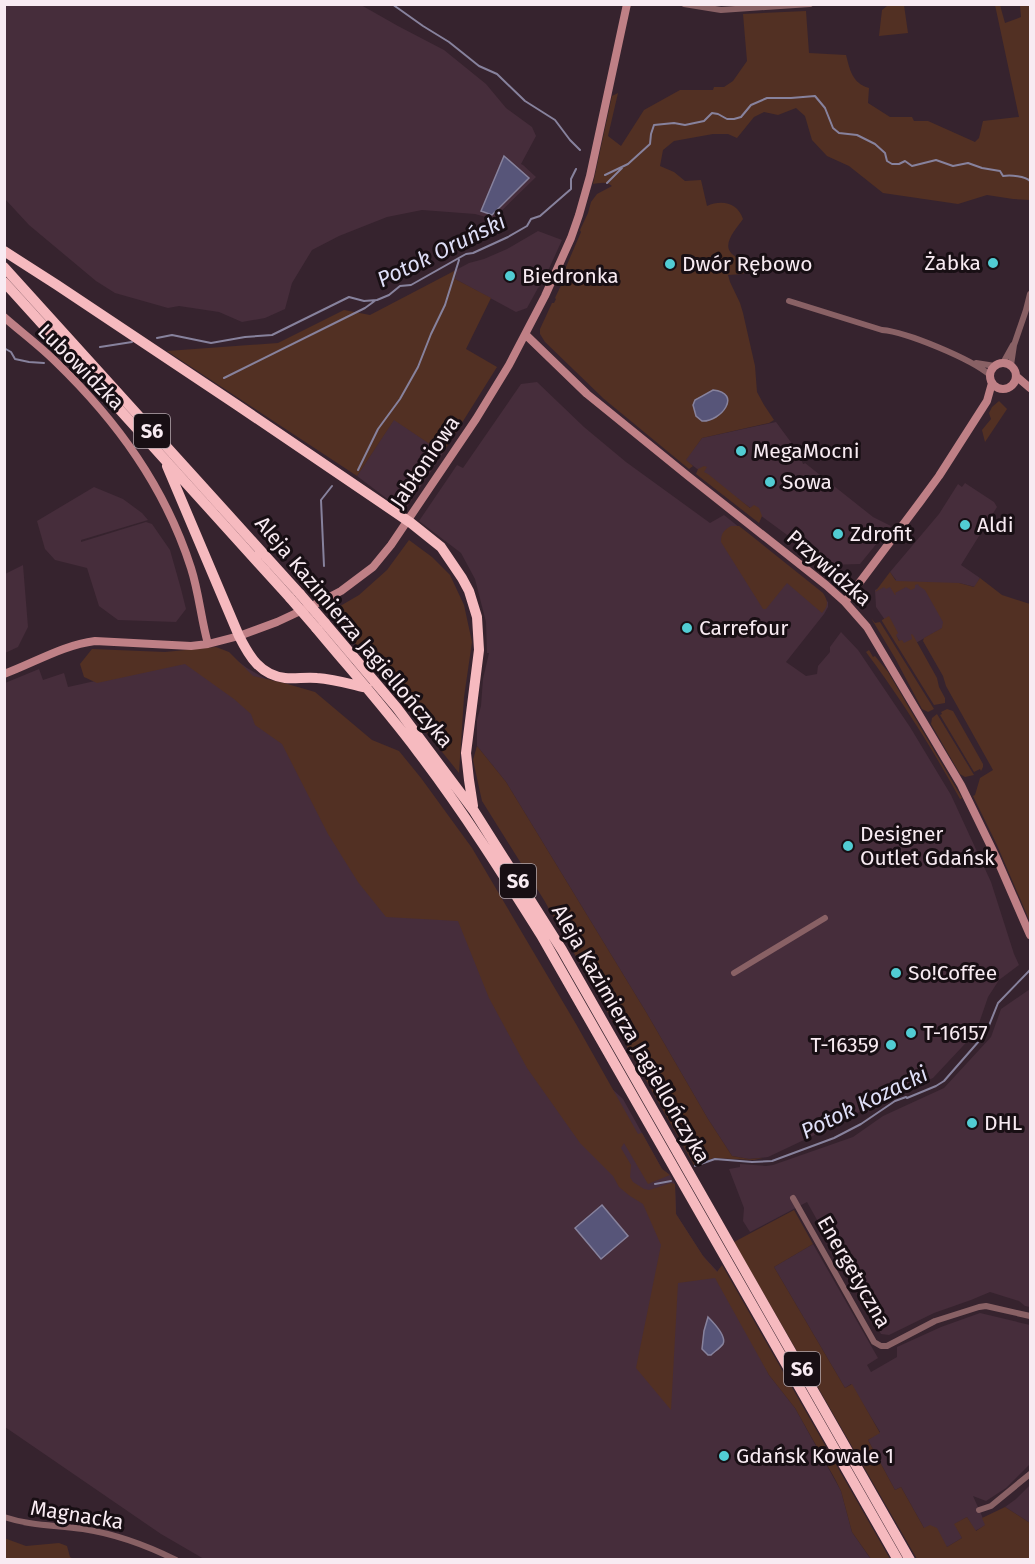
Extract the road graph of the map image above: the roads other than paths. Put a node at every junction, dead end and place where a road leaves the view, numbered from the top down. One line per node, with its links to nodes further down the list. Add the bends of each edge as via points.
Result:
1 (627, 4): 10 (street, Jabłoniowa, via 579,215)
2 (684, 4): 3 (street, via 721,10)
3 (810, 4)
4 (4, 251): 21 (highway)
5 (4, 267): 22 (highway, Aleja Kazimierza Jagiellończyka / S6)
6 (4, 282): 20 (highway, Aleja Kazimierza Jagiellończyka / S6)
7 (1030, 294): 14 (street, via 1014,345)
8 (789, 301): 13 (street, via 893,331)
9 (4, 317): 26 (street, Lubowidzka, via 81,387 134,451 153,481 191,570)
10 (526, 335): 11 (street, Przywidzka); 12 (street, Jabłoniowa)
11 (537, 346): 12 (street); 23 (street, Przywidzka, via 587,394)
12 (516, 352): 21 (street, Jabłoniowa)
13 (972, 362): 14 (street); 15 (street)
14 (1003, 364): 15 (street, via 992,370); 16 (street, via 1016,372)
15 (991, 379): 17 (street); 19 (street)
16 (1015, 380): 17 (street, via 1010,387); 18 (street)
17 (1001, 388): 19 (street)
18 (1030, 388)
19 (987, 401): 23 (street, via 920,502)
20 (165, 460): 22 (highway, Aleja Kazimierza Jagiellończyka / S6); 25 (highway)
21 (408, 521): 25 (street, Jabłoniowa, via 373,567 357,580 322,601); 29 (highway, via 441,547 456,567 477,617 479,650 466,753)
22 (295, 596): 24 (highway, Aleja Kazimierza Jagiellończyka / S6, bridge)
23 (845, 602): 31 (street, Przywidzka, via 867,627 967,796)
24 (320, 625): 28 (highway, Aleja Kazimierza Jagiellończyka / S6); 29 (highway, Aleja Kazimierza Jagiellończyka / S6, via 397,708)
25 (239, 636): 26 (street, Jabłoniowa); 28 (highway, via 255,664 275,676 332,679)
26 (208, 644): 27 (street, Jabłoniowa, via 95,641)
27 (4, 674)
28 (367, 688): 39 (highway, Aleja Kazimierza Jagiellończyka / S6, via 468,822 541,935)
29 (474, 811): 40 (highway, Aleja Kazimierza Jagiellończyka / S6, via 580,980)
30 (825, 918): 32 (street)
31 (1030, 935)
32 (734, 973)
33 (793, 1198): 34 (street, Energetyczna, via 874,1342 881,1346 935,1321 979,1307)
34 (1030, 1316)
35 (1030, 1474): 36 (street, via 991,1506)
36 (980, 1510)
37 (4, 1518): 38 (street, Magnacka, via 110,1534)
38 (176, 1560)
39 (898, 1560)
40 (910, 1560)

